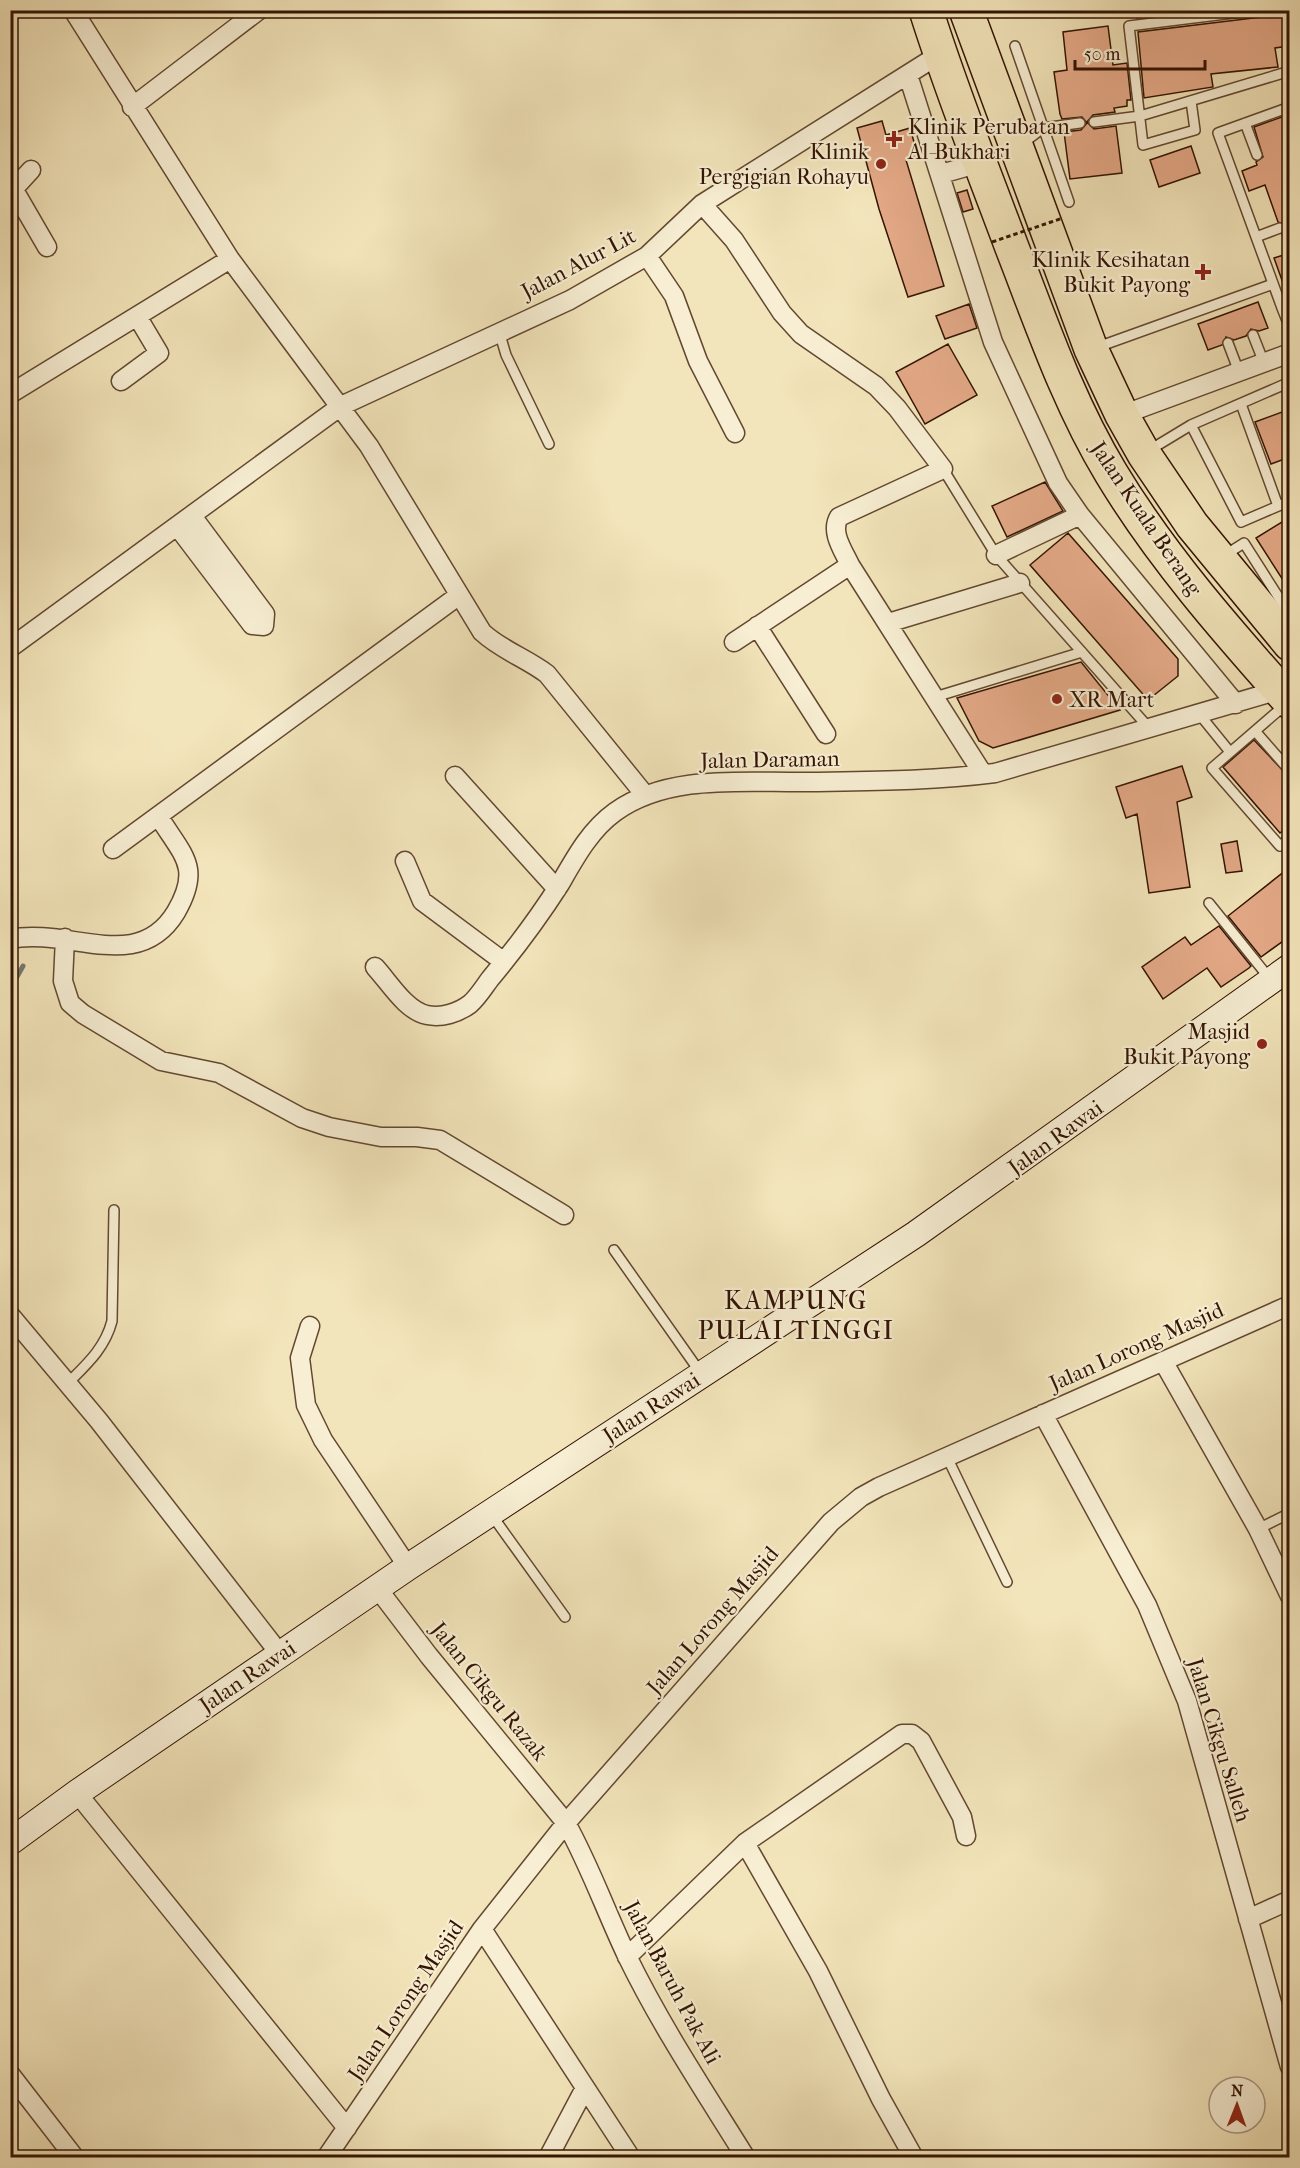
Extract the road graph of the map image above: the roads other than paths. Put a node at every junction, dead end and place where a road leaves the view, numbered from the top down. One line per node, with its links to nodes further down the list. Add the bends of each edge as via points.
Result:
1 (73, 10): 11 (street)
2 (259, 10): 11 (street)
3 (926, 10): 7 (highway, Jalan Kuala Berang)
4 (966, 10): 18 (highway, Jalan Kuala Berang)
5 (1258, 10): 13 (lane, via 1129,26)
6 (1015, 46): 17 (lane)
7 (940, 54): 9 (street, Jalan Alur Lit); 20 (highway, Jalan Kuala Berang)
8 (1290, 71): 10 (lane)
9 (908, 75): 22 (street); 25 (street, Jalan Alur Lit)
10 (1191, 101): 13 (lane); 13 (lane, via 1195,130 1143,145)
11 (132, 107): 30 (street)
12 (1290, 107): 16 (lane)
13 (1140, 116): 14 (lane)
14 (1094, 122)
15 (1080, 123): 17 (lane)
16 (1245, 123): 19 (lane); 27 (lane, via 1218,132)
17 (1043, 128): 18 (lane); 24 (lane)
18 (1016, 149): 38 (highway, Jalan Kuala Berang)
19 (1257, 155)
20 (981, 163): 22 (street); 69 (highway, Jalan Kuala Berang, via 1056,364 1111,474 1182,574)
21 (31, 170): 23 (street)
22 (941, 174): 55 (street, via 993,342 1054,474)
23 (12, 192): 28 (street)
24 (1069, 202)
25 (702, 204): 29 (street, Jalan Alur Lit); 52 (street, via 734,240 782,313 801,334 876,386)
26 (1280, 228): 27 (lane)
27 (1256, 237): 31 (lane)
28 (47, 247)
29 (647, 256): 35 (street, Jalan Alur Lit, via 570,300); 49 (street, via 674,296 698,361)
30 (230, 260): 33 (street); 46 (street)
31 (1273, 284): 32 (lane); 38 (lane)
32 (1286, 306): 34 (lane)
33 (137, 316): 42 (street, via 159,353); 44 (street)
34 (1290, 328)
35 (499, 331): 46 (street, Jalan Alur Lit); 50 (lane, via 506,355)
36 (1253, 334): 40 (lane)
37 (1228, 343): 41 (lane)
38 (1091, 349): 47 (highway, Jalan Kuala Berang)
39 (1290, 353): 40 (street)
40 (1264, 363): 41 (street)
41 (1239, 372): 47 (street)
42 (121, 381)
43 (1290, 382): 45 (lane)
44 (12, 391)
45 (1241, 404): 48 (lane); 54 (lane)
46 (341, 406): 56 (street, Jalan Alur Lit); 60 (street)
47 (1122, 415): 51 (highway, Jalan Kuala Berang)
48 (1191, 425): 51 (lane); 54 (lane, via 1241,522)
49 (735, 434)
50 (549, 444)
51 (1144, 454): 61 (highway, Jalan Kuala Berang, via 1218,559)
52 (943, 469): 57 (lane); 58 (street, via 839,517 836,533)
53 (1290, 501): 54 (lane)
54 (1278, 506)
55 (1080, 515): 57 (street); 70 (street)
56 (185, 521): 56 (street, via 265,614 264,626 252,625); 66 (street, Jalan Alur Lit)
57 (996, 555): 59 (lane)
58 (850, 565): 62 (street); 63 (street)
59 (1020, 583): 62 (street); 67 (lane)
60 (458, 596): 79 (street, via 482,632 547,674); 80 (street)
61 (1281, 612): 65 (highway, Jalan Kuala Berang)
62 (888, 623): 68 (street)
63 (757, 626): 64 (street); 74 (street)
64 (734, 642)
65 (1290, 644)
66 (10, 648)
67 (1082, 652): 68 (lane); 72 (lane)
68 (934, 697): 77 (street)
69 (1286, 698): 70 (street, Jalan Daraman); 73 (lane)
70 (1236, 704): 71 (street, Jalan Daraman)
71 (1200, 715): 72 (street, Jalan Daraman); 75 (lane)
72 (1151, 729): 77 (street, Jalan Daraman)
73 (1255, 731): 75 (lane); 76 (lane)
74 (826, 734)
75 (1230, 752): 81 (lane, via 1212,768 1280,846)
76 (1290, 771)
77 (983, 774): 79 (street, Jalan Daraman, via 709,783)
78 (454, 776): 84 (street)
79 (645, 795): 84 (street, Jalan Daraman, via 615,812 594,831)
80 (159, 817): 82 (street); 86 (street, via 188,863 190,873 185,896 171,920 140,944 119,947)
81 (1290, 837)
82 (113, 849)
83 (405, 861): 88 (street, via 422,901)
84 (557, 889): 88 (street, Jalan Daraman)
85 (1209, 903): 90 (lane)
86 (65, 938): 87 (street); 92 (street, via 63,981 70,1003 161,1061 219,1073 302,1118 329,1127 381,1137 440,1140)
87 (10, 939)
88 (504, 963): 89 (street, Jalan Daraman, via 471,1003 442,1016 415,1011)
89 (375, 967)
90 (1280, 974): 98 (main road, Jalan Rawai, via 916,1234)
91 (114, 1210): 99 (lane, via 109,1334 95,1356)
92 (564, 1215)
93 (614, 1250): 98 (lane)
94 (1290, 1305): 97 (street, Jalan Lorong Masjid)
95 (10, 1315): 99 (street)
96 (310, 1326): 105 (street, via 300,1358 306,1405 323,1440)
97 (1163, 1360): 100 (street, Jalan Lorong Masjid); 104 (street)
98 (701, 1374): 102 (main road, Jalan Rawai)
99 (68, 1383): 110 (street)
100 (1043, 1414): 101 (street, Jalan Lorong Masjid); 117 (street, Jalan Cikgu Salleh, via 1147,1605 1187,1701)
101 (947, 1457): 106 (lane); 112 (street, Jalan Lorong Masjid, via 861,1497 831,1522)
102 (490, 1512): 105 (main road, Jalan Rawai); 109 (lane)
103 (1290, 1513): 104 (lane)
104 (1258, 1529): 108 (street)
105 (408, 1567): 107 (main road, Jalan Rawai)
106 (1007, 1582)
107 (378, 1588): 110 (main road, Jalan Rawai); 112 (street, Jalan Cikgu Razak)
108 (1290, 1596)
109 (565, 1617)
110 (280, 1654): 111 (main road, Jalan Rawai)
111 (77, 1793): 114 (main road, Jalan Rawai); 123 (street)
112 (566, 1823): 118 (street, Jalan Lorong Masjid); 119 (street, Jalan Baruh Pak Ali)
113 (966, 1836): 115 (street, via 962,1817 921,1741 912,1734 902,1734)
114 (12, 1837)
115 (745, 1843): 119 (street); 129 (street, via 818,1971)
116 (1290, 1900): 117 (street)
117 (1248, 1919): 120 (street, Jalan Cikgu Salleh)
118 (482, 1929): 122 (street); 123 (street, Jalan Lorong Masjid)
119 (627, 1957): 128 (street, Jalan Baruh Pak Ali)
120 (1289, 2065)
121 (10, 2074): 124 (street)
122 (585, 2088): 126 (street); 127 (street)
123 (348, 2128): 125 (street, Jalan Lorong Masjid)
124 (75, 2157)
125 (326, 2157)
126 (548, 2157)
127 (631, 2157)
128 (746, 2157)
129 (914, 2157)

